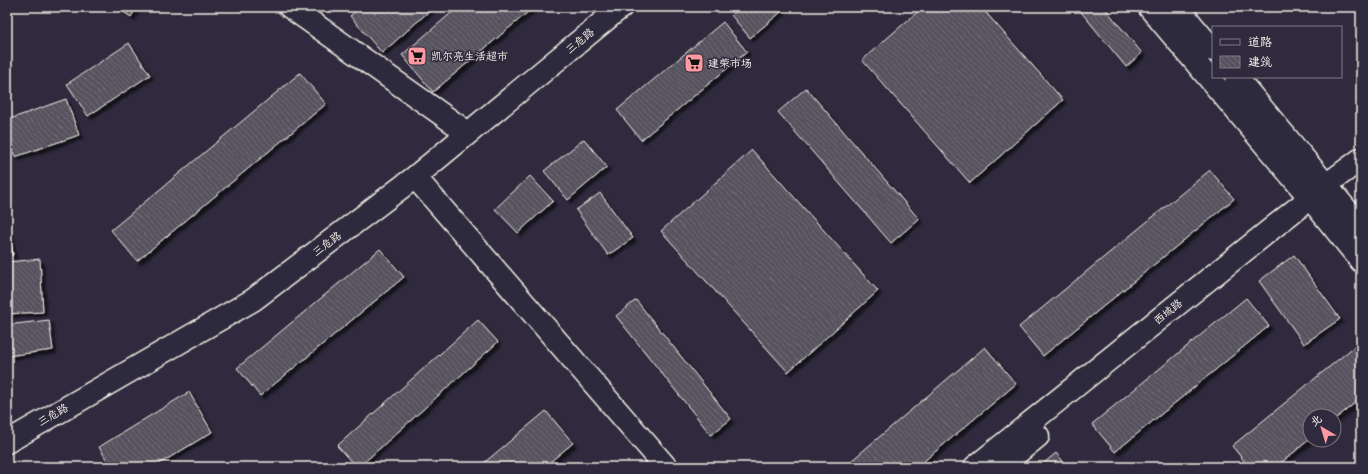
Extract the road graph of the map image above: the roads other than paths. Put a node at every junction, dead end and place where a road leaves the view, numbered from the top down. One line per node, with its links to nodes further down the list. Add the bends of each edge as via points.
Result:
1 (290, 7): 9 (main road)
2 (621, 7): 9 (main road, 三危路)
3 (1149, 7): 6 (main road)
4 (1177, 7): 5 (main road)
5 (1212, 49)
6 (1212, 75)
7 (1214, 78): 13 (main road)
8 (1237, 78): 13 (main road)
9 (468, 133): 12 (main road, 三危路)
10 (1361, 159): 13 (main road, 西域路)
11 (1361, 175): 13 (main road, 西域路)
12 (415, 177): 16 (main road, 三危路, via 253,300); 17 (main road)
13 (1323, 196): 14 (main road); 15 (main road); 18 (main road, 西域路); 19 (main road, 西域路, via 1269,246)
14 (1361, 227)
15 (1361, 261)
16 (7, 442)
17 (666, 467)
18 (975, 467)
19 (1000, 467)

